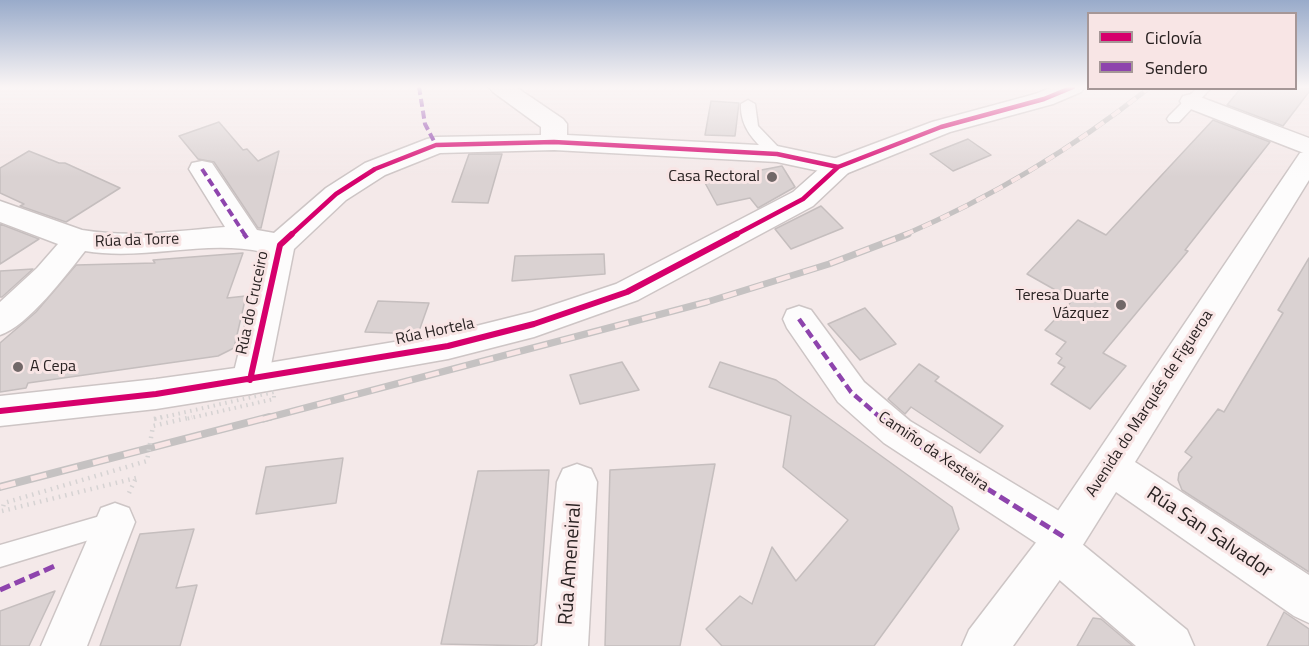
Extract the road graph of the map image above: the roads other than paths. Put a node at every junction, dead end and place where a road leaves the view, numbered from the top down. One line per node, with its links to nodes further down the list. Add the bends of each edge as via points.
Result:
1 (544, 117): 5 (street, via 554,124)
2 (747, 117): 7 (lane, via 750,126)
3 (977, 117): 9 (street)
4 (1245, 117): 6 (street)
5 (554, 142): 7 (street, Rúa do Cruceiro); 14 (street, Rúa do Cruceiro, via 436,145 375,169 346,188)
6 (1309, 147)
7 (777, 154): 9 (street, Rúa do Cruceiro)
8 (1309, 159): 19 (street, Avenida do Marqués de Figueroa)
9 (838, 167): 17 (street, Rúa Hortela, via 803,199 627,292 534,324 448,345)
10 (202, 169): 12 (street)
11 (0, 211): 13 (street, Rúa da Torre)
12 (247, 238): 13 (street, Rúa da Torre, via 113,244); 14 (street, Rúa da Torre)
13 (78, 240): 16 (street, via 48,276)
14 (280, 245): 17 (street, Rúa do Cruceiro)
15 (799, 318): 22 (street, Camiño da Xesteira, via 850,392 897,432)
16 (0, 321)
17 (250, 380): 18 (street, Rúa Hortela)
18 (0, 411)
19 (1109, 466): 22 (street, Avenida do Marqués de Figueroa); 24 (street, Rúa San Salvador)
20 (577, 482): 26 (street, Rúa Ameneiral)
21 (115, 522): 23 (lane); 25 (street)
22 (1060, 544): 27 (street, Avenida do Marqués de Figueroa); 28 (street, Camiño da Xesteira)
23 (0, 556)
24 (1309, 601)
25 (64, 646)
26 (565, 646)
27 (985, 646)
28 (1171, 646)

